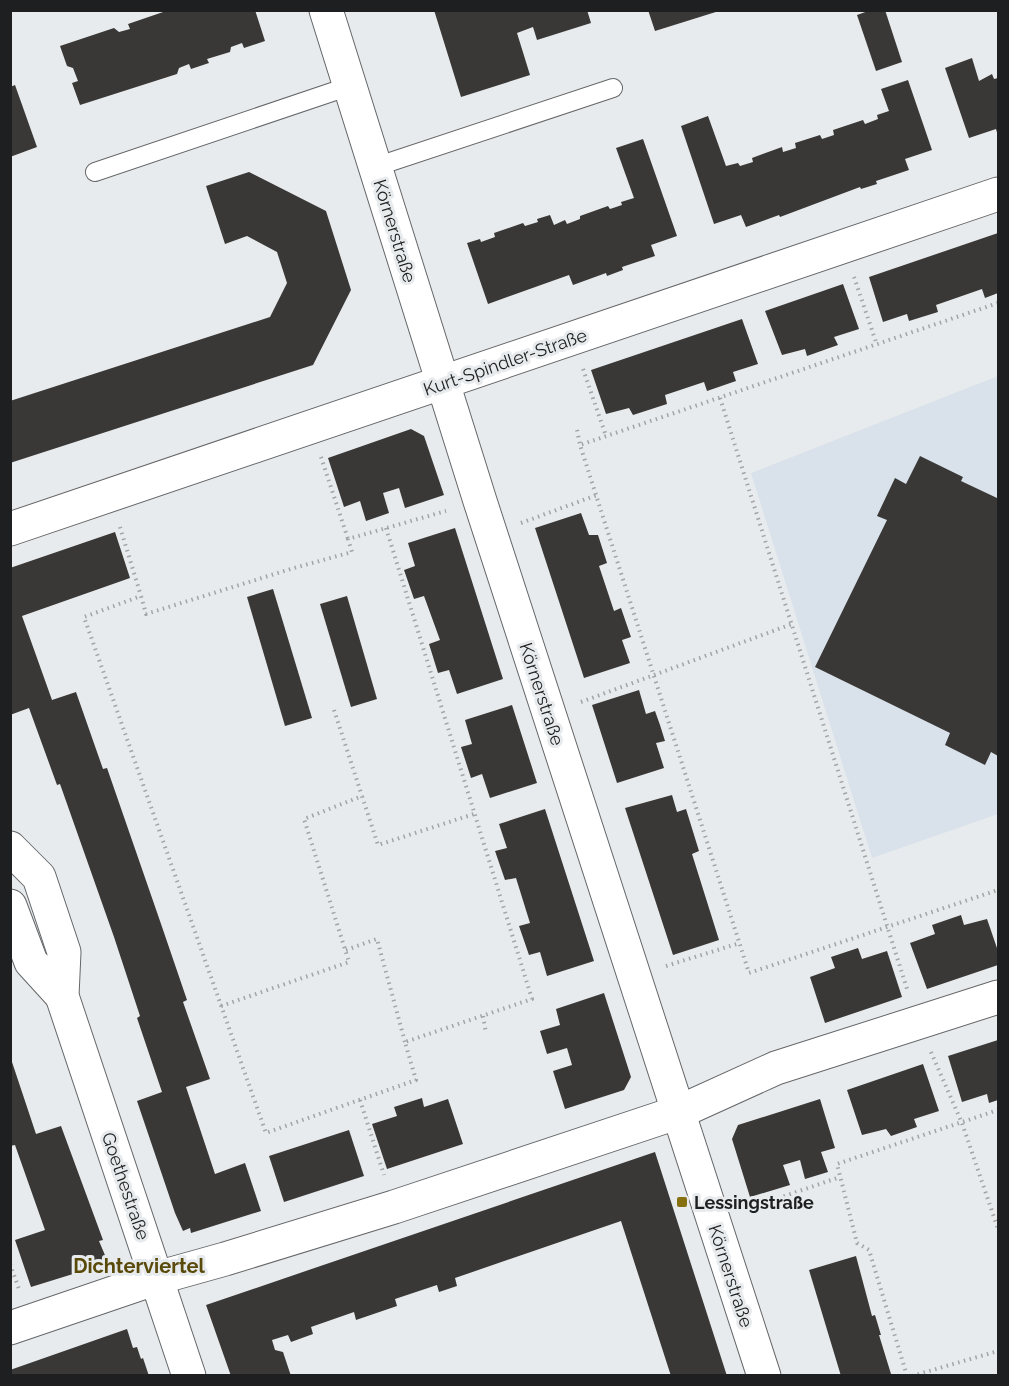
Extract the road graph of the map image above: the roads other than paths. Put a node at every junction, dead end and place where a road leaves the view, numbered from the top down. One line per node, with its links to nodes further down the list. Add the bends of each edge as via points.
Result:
1 (326, 10): 2 (street, Körnerstraße)
2 (350, 86): 4 (street, Körnerstraße); 5 (lane)
3 (613, 88): 4 (lane)
4 (375, 167): 7 (street, Körnerstraße)
5 (95, 172)
6 (999, 194): 7 (street, Kurt-Spindler-Straße)
7 (442, 383): 8 (street, Kurt-Spindler-Straße); 13 (street, Körnerstraße)
8 (10, 529)
9 (10, 848): 11 (street, Goethestraße, via 39,876 64,952)
10 (10, 906): 11 (street, Goethestraße, via 31,962)
11 (62, 996): 14 (street, Goethestraße)
12 (999, 997): 13 (street, via 776,1068)
13 (679, 1112): 14 (street, via 394,1207); 17 (street, Körnerstraße)
14 (157, 1278): 15 (street); 16 (street, Goethestraße)
15 (10, 1328)
16 (189, 1376)
17 (764, 1376)

